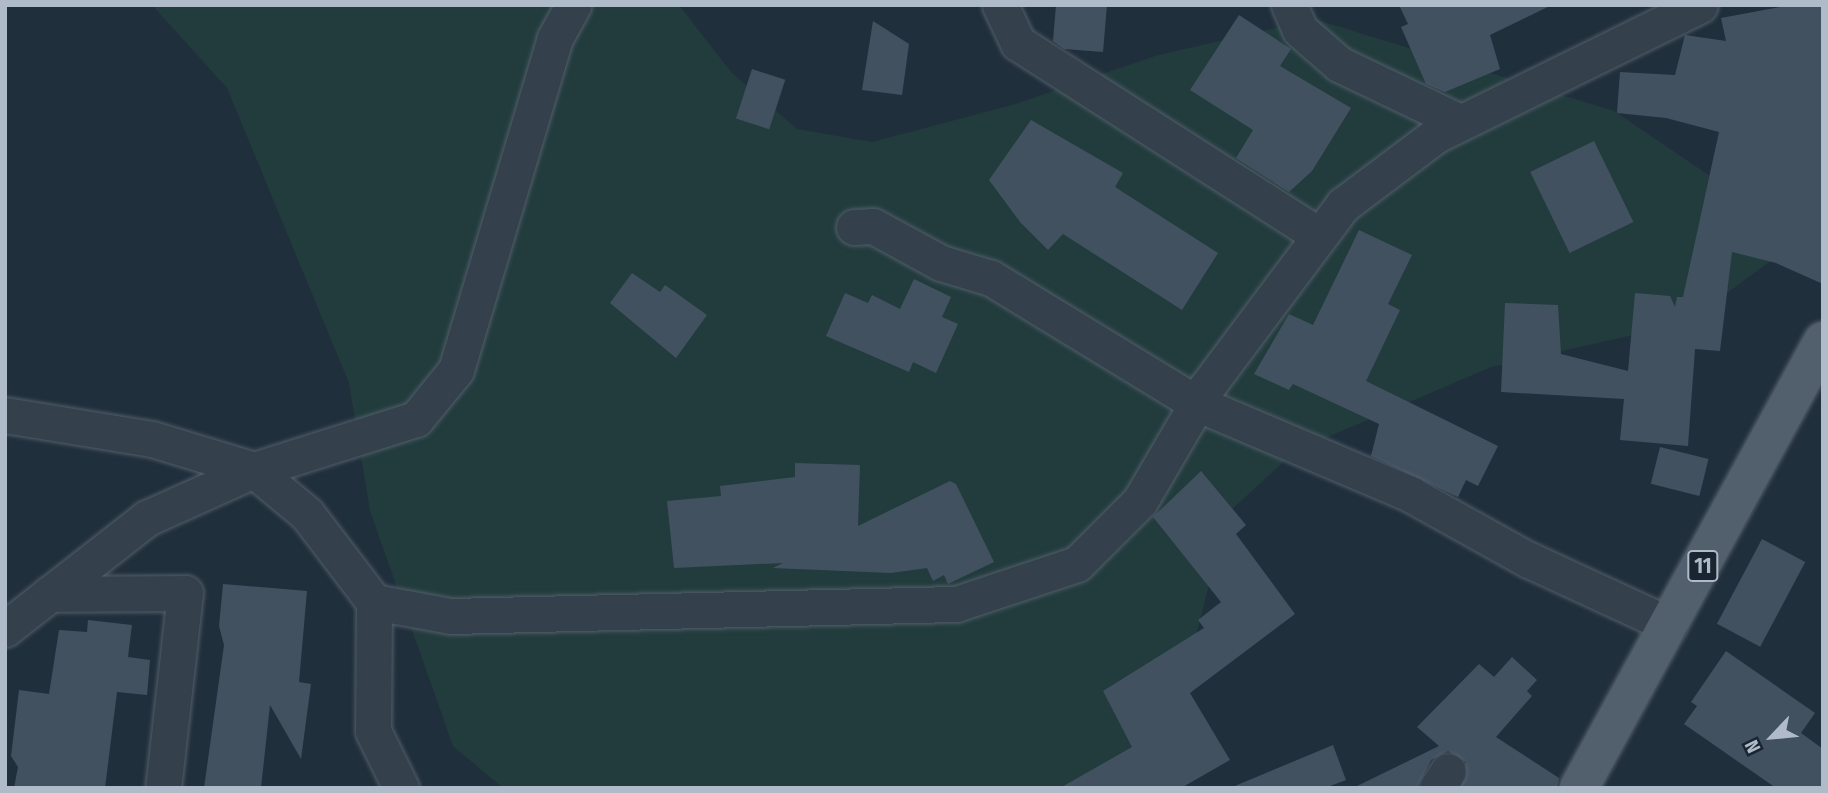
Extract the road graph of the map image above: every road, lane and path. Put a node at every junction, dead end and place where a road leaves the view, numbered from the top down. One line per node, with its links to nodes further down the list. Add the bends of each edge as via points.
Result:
1 (573, 5): 11 (street, via 555,38 456,370 416,419)
2 (1000, 5): 7 (street, via 1017,43)
3 (1289, 5): 5 (street, via 1300,30 1339,64)
4 (1700, 5): 5 (street)
5 (1460, 122): 7 (street, via 1343,205)
6 (854, 227): 9 (street, via 873,226 942,263 991,278)
7 (1318, 235): 9 (street)
8 (1823, 341): 14 (main road, 11)
9 (1196, 403): 13 (street, via 1140,501 1077,564 956,604 450,617); 14 (street, via 1410,494 1527,559)
10 (5, 415): 11 (street, via 152,439)
11 (254, 470): 12 (street, via 147,518); 13 (street, via 307,513)
12 (49, 594): 15 (street); 16 (street, via 185,593)
13 (374, 602): 17 (street, via 373,731)
14 (1670, 625): 18 (main road, 11)
15 (5, 629)
16 (163, 788)
17 (401, 788)
18 (1580, 788)

